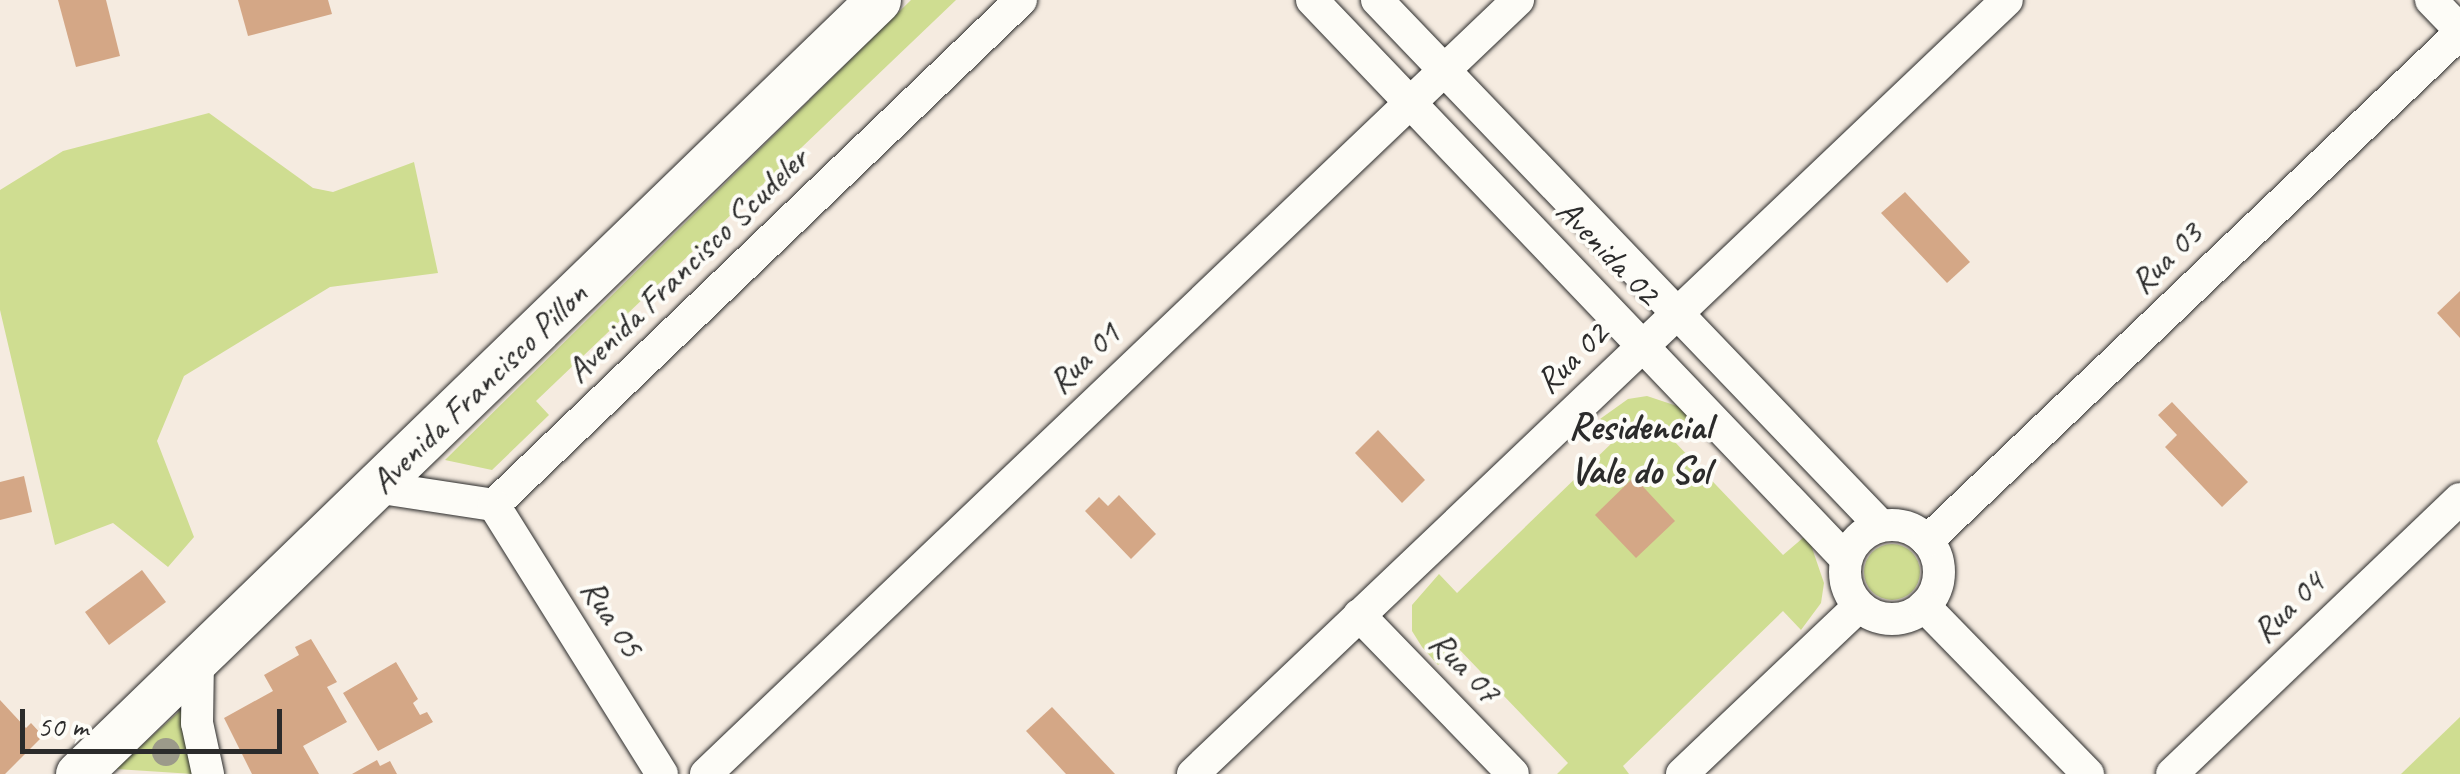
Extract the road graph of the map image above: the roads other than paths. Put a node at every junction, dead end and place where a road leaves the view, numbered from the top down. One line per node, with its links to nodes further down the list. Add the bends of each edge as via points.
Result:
1 (878, 0): 13 (main road, Avenida Francisco Pillon)
2 (1021, 0): 15 (street, Avenida Francisco Scudeler)
3 (1312, 0): 10 (street, Avenida 02)
4 (1377, 0): 9 (street, Avenida 02)
5 (1518, 0): 9 (street, Rua 01)
6 (2007, 0): 11 (street, Rua 02)
7 (2431, 0): 8 (street)
8 (2460, 32): 17 (street, Rua 03)
9 (1444, 70): 10 (street, Rua 01); 11 (street, Avenida 02)
10 (1410, 103): 12 (street, Avenida 02); 26 (street, Rua 01)
11 (1677, 314): 12 (street, Rua 02); 16 (street, Avenida 02)
12 (1643, 346): 18 (street, Avenida 02); 21 (street, Rua 02)
13 (376, 487): 15 (street); 22 (main road, Avenida Francisco Pillon)
14 (2460, 499): 31 (street, Rua 04)
15 (494, 505): 25 (street, Rua 05)
16 (1880, 526): 17 (street, via 1904,527); 18 (street, via 1859,538)
17 (1926, 541): 20 (street, via 1938,573)
18 (1846, 559): 19 (street, via 1846,584)
19 (1858, 606): 20 (street, via 1891,620); 29 (street)
20 (1924, 606): 30 (street)
21 (1360, 616): 27 (street, Rua 02); 28 (street, Rua 07)
22 (198, 660): 23 (main road, Avenida Francisco Pillon); 24 (street, via 197,723)
23 (78, 774)
24 (208, 774)
25 (662, 774)
26 (706, 774)
27 (1193, 774)
28 (1513, 774)
29 (1682, 774)
30 (2088, 774)
31 (2172, 774)

